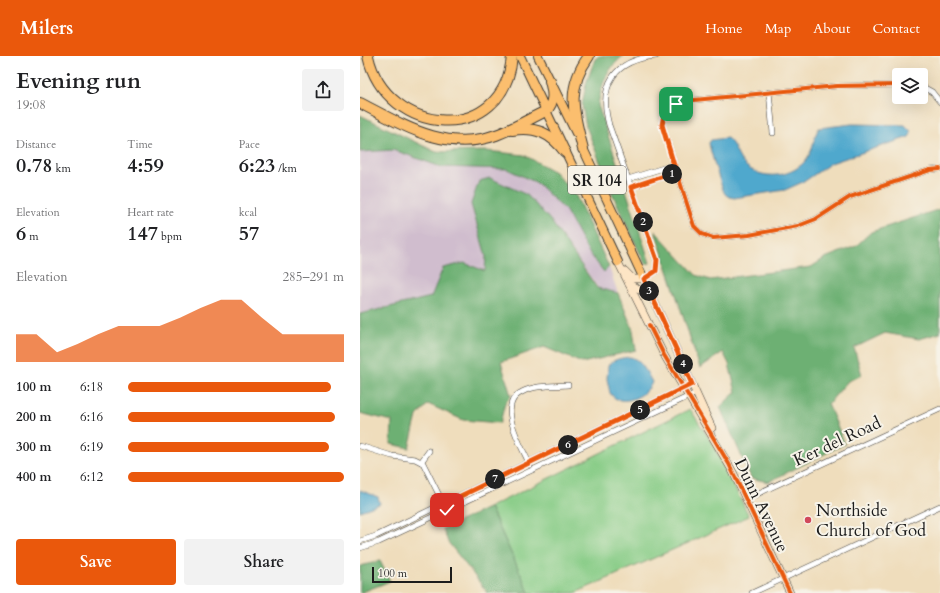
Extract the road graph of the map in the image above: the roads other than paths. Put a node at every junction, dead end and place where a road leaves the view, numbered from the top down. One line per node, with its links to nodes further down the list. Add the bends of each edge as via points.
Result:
1 (368, 56): 2 (highway, via 381,87 396,103 417,115 436,120 449,120 474,115 491,105 504,89 510,76)
2 (512, 56)
3 (520, 56): 13 (main road, Dunn Avenue / SR 104)
4 (538, 56): 7 (main road, Dunn Avenue / SR 104)
5 (589, 56): 16 (highway, via 580,71 572,103)
6 (656, 56): 21 (street, via 637,59 625,65 613,76 606,93 606,112)
7 (550, 81): 13 (highway, via 552,99); 16 (main road, Dunn Avenue / SR 104)
8 (892, 85): 10 (street, via 837,86)
9 (928, 90): 11 (street)
10 (769, 92): 15 (street); 18 (street, via 684,101 670,108 664,115 662,125)
11 (940, 102)
12 (360, 103): 14 (highway, via 403,125 440,139 484,139)
13 (546, 111): 14 (highway); 17 (main road, Dunn Avenue / SR 104)
14 (508, 130): 17 (highway, via 539,130 553,137)
15 (774, 133)
16 (583, 149): 24 (main road, Dunn Avenue / SR 104)
17 (565, 152): 23 (main road, Dunn Avenue / SR 104)
18 (674, 165): 20 (street); 21 (street)
19 (940, 169): 20 (street, via 930,170 850,197 816,219 798,226 749,235 713,238 702,234 694,226)
20 (676, 172): 22 (street)
21 (628, 179): 22 (street)
22 (631, 187): 24 (street, via 657,260 656,271)
23 (618, 262): 24 (main road, via 634,279); 25 (main road, Dunn Avenue / SR 104)
24 (644, 279): 26 (main road, Dunn Avenue / SR 104)
25 (629, 284): 26 (main road); 29 (main road, Dunn Avenue / SR 104, via 664,355)
26 (652, 296): 27 (main road, Dunn Avenue / SR 104)
27 (692, 384): 29 (street); 30 (main road, Dunn Avenue / SR 104)
28 (568, 385): 36 (street, via 530,389 519,393 511,402 511,420)
29 (684, 388): 31 (main road, Dunn Avenue / SR 104); 36 (street)
30 (696, 393): 31 (street); 37 (main road, Dunn Avenue / SR 104)
31 (689, 396): 37 (main road, Dunn Avenue / SR 104); 38 (street)
32 (940, 409): 39 (street, Ker del Road)
33 (360, 446): 35 (street)
34 (429, 451): 35 (street)
35 (421, 462): 40 (street)
36 (529, 463): 38 (street); 40 (street)
37 (729, 464): 39 (main road, Dunn Avenue / SR 104)
38 (533, 470): 42 (street)
39 (746, 500): 45 (main road, Dunn Avenue / SR 104)
40 (444, 504): 42 (street); 43 (street)
41 (940, 506): 45 (street)
42 (447, 510): 44 (street, via 379,542)
43 (360, 541)
44 (360, 548)
45 (783, 579): 46 (street); 47 (main road, Dunn Avenue / SR 104)
46 (752, 593)
47 (790, 593)

